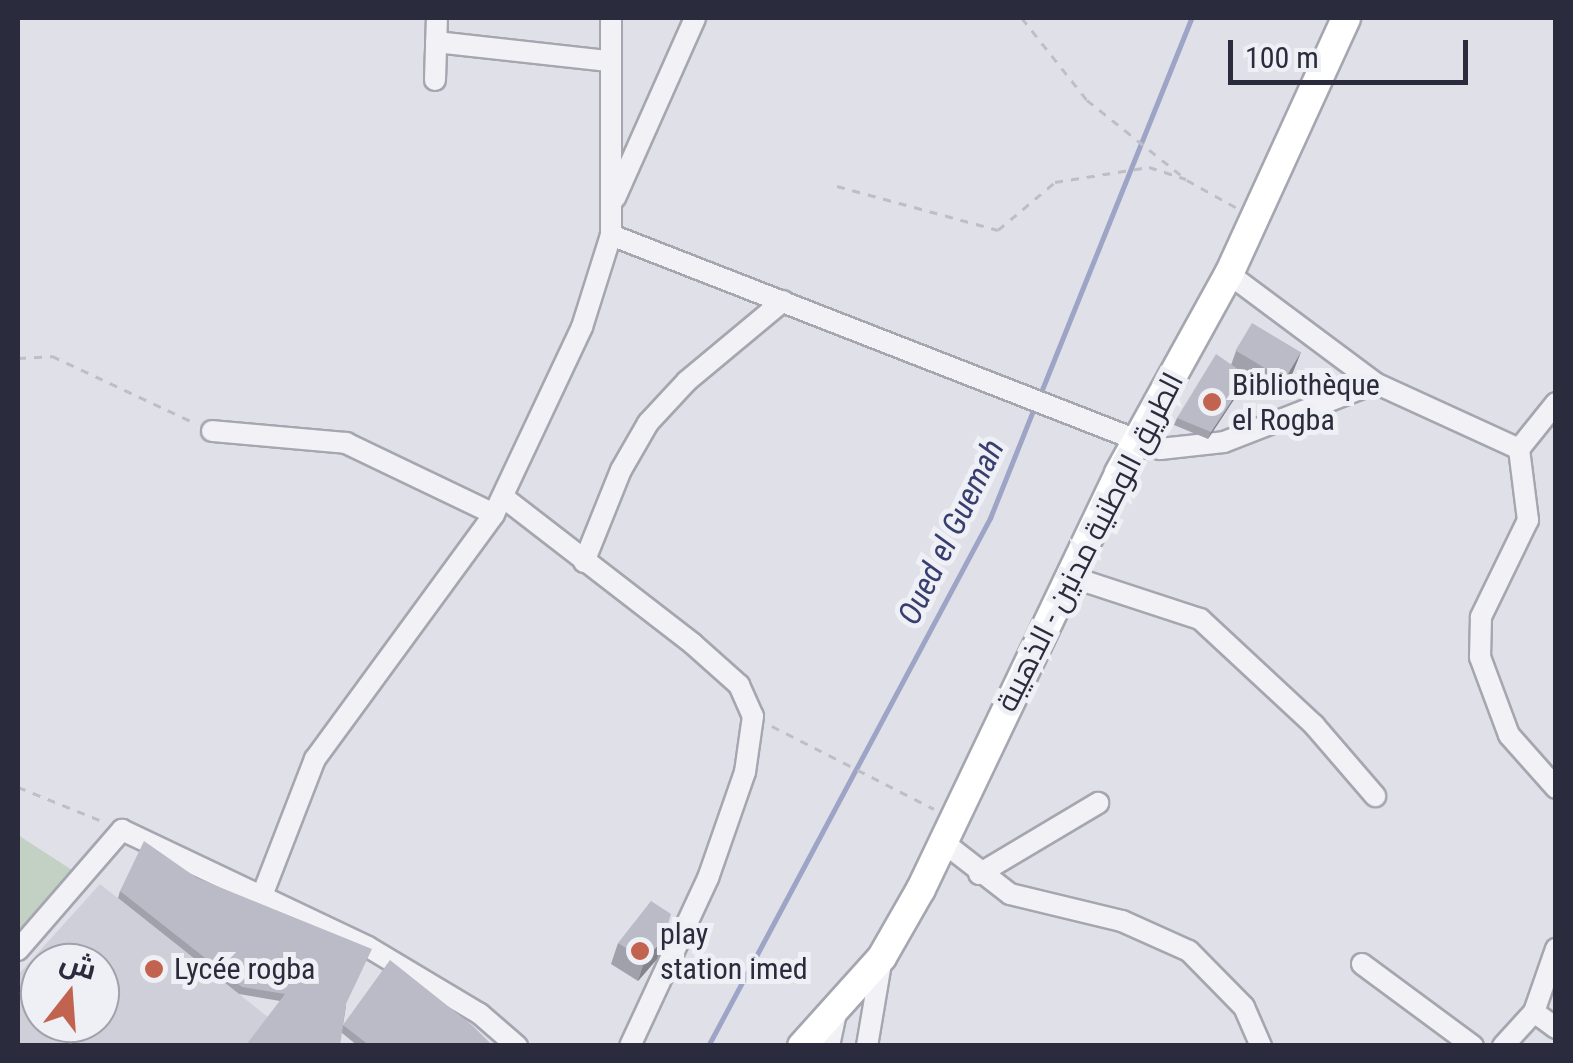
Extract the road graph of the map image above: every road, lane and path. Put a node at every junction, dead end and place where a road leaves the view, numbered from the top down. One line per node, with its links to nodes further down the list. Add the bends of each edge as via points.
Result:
1 (437, 18): 6 (street)
2 (611, 18): 7 (street)
3 (695, 18): 11 (street)
4 (1022, 18): 9 (path, via 1087,100)
5 (1346, 18): 12 (main road, الطريق الوطنية مدنين - الذهيبة)
6 (436, 42): 7 (street); 8 (street)
7 (609, 61): 11 (street)
8 (435, 80)
9 (1186, 179): 10 (path, via 1149,167 1056,182 998,230); 12 (path)
10 (837, 186)
11 (614, 202): 13 (street)
12 (1255, 219): 14 (main road, الطريق الوطنية مدنين - الذهيبة)
13 (612, 235): 15 (street); 22 (street, via 582,327)
14 (1229, 274): 17 (street); 20 (main road, الطريق الوطنية مدنين - الذهيبة)
15 (782, 301): 20 (street); 23 (street, via 687,381 648,424 621,470)
16 (18, 358): 19 (path, via 52,356)
17 (1375, 383): 20 (street, via 1200,449 1171,452); 21 (street)
18 (1556, 402): 21 (street)
19 (212, 431): 22 (street, via 346,443)
20 (1136, 442): 24 (main road, الطريق الوطنية مدنين - الذهيبة)
21 (1519, 449): 27 (street, via 1528,520 1482,617 1480,657 1509,735)
22 (498, 505): 23 (street); 34 (street, via 330,734)
23 (584, 562): 25 (street, via 694,644 738,685)
24 (1069, 576): 28 (street, via 1200,619 1314,725); 30 (main road, الطريق الوطنية مدنين - الذهيبة)
25 (754, 716): 30 (path, via 863,776); 43 (street, via 745,772 708,878)
26 (18, 787): 31 (path)
27 (1556, 788)
28 (1375, 796)
29 (1098, 802): 33 (street)
30 (954, 814): 32 (main road, الطريق الوطنية مدنين - الذهيبة)
31 (122, 830): 34 (street); 36 (street)
32 (942, 842): 33 (street); 37 (main road, الطريق الوطنية مدنين - الذهيبة)
33 (979, 874): 47 (street, via 1042,906 1122,921 1189,952 1244,1007)
34 (262, 893): 42 (street, via 400,965)
35 (1556, 949): 39 (street)
36 (18, 950)
37 (882, 957): 40 (main road, الطريق الوطنية مدنين - الذهيبة); 46 (street)
38 (1362, 964): 48 (street)
39 (1534, 1012): 41 (street); 49 (street)
40 (836, 1013): 44 (main road, الطريق الوطنية مدنين - الذهيبة); 45 (street)
41 (1556, 1028)
42 (517, 1046)
43 (630, 1046)
44 (802, 1046)
45 (828, 1046)
46 (867, 1046)
47 (1261, 1046)
48 (1472, 1046)
49 (1503, 1046)

